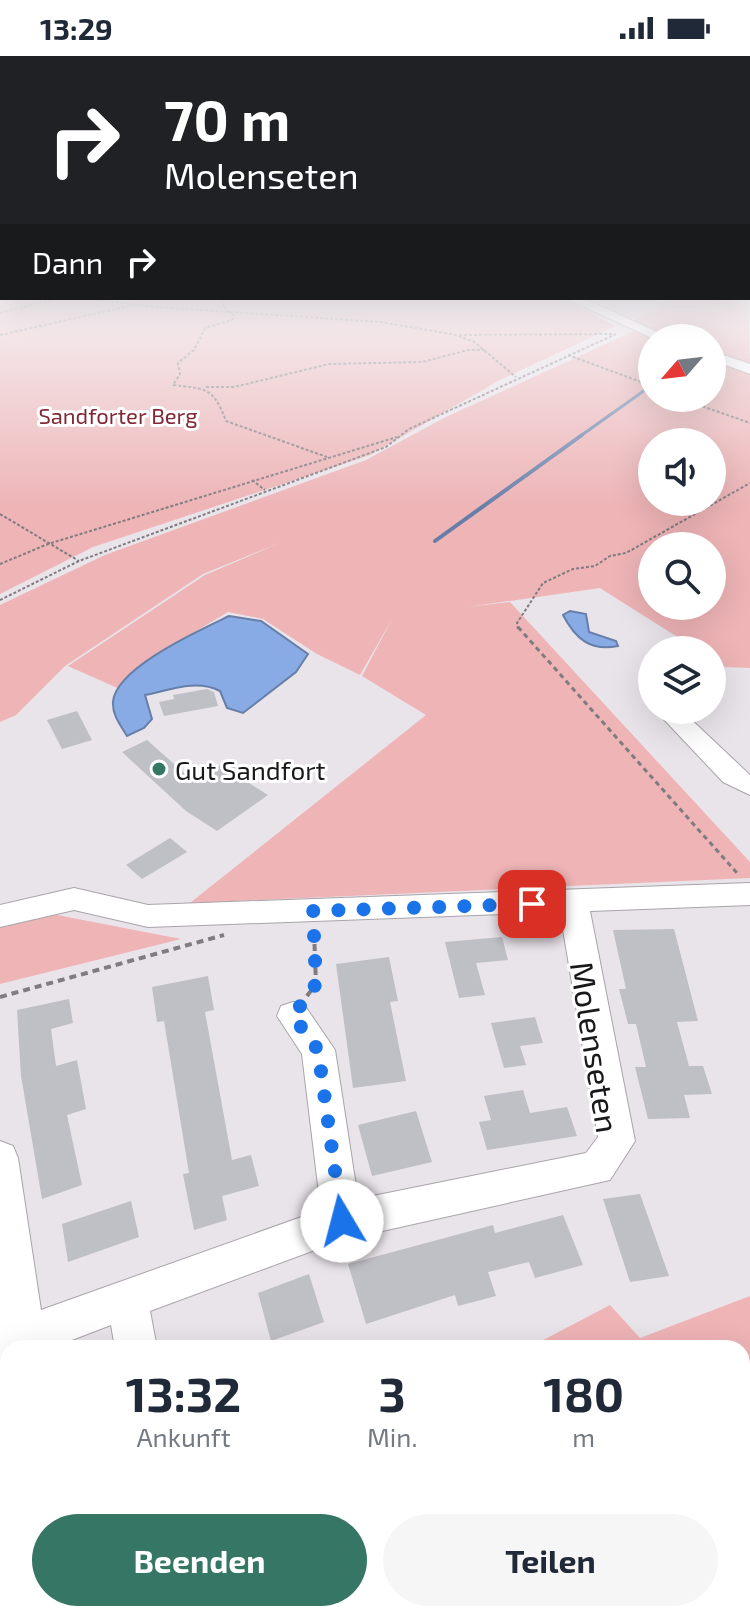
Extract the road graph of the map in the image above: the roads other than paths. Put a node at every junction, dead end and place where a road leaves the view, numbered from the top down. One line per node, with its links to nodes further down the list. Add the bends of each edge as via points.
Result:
1 (731, 362): 2 (street)
2 (750, 369)
3 (681, 724): 4 (street, via 732,776)
4 (750, 786)
5 (748, 889): 6 (street)
6 (573, 902): 7 (street, via 148,916 74,899); 10 (street, Molenseten, via 617,1141 597,1168)
7 (0, 916)
8 (293, 1016): 10 (street, via 318,1050)
9 (0, 1158): 12 (street, Molenseten)
10 (342, 1221): 11 (street, Molenseten)
11 (127, 1297): 12 (street, Molenseten); 13 (street)
12 (12, 1340)
13 (135, 1340)

